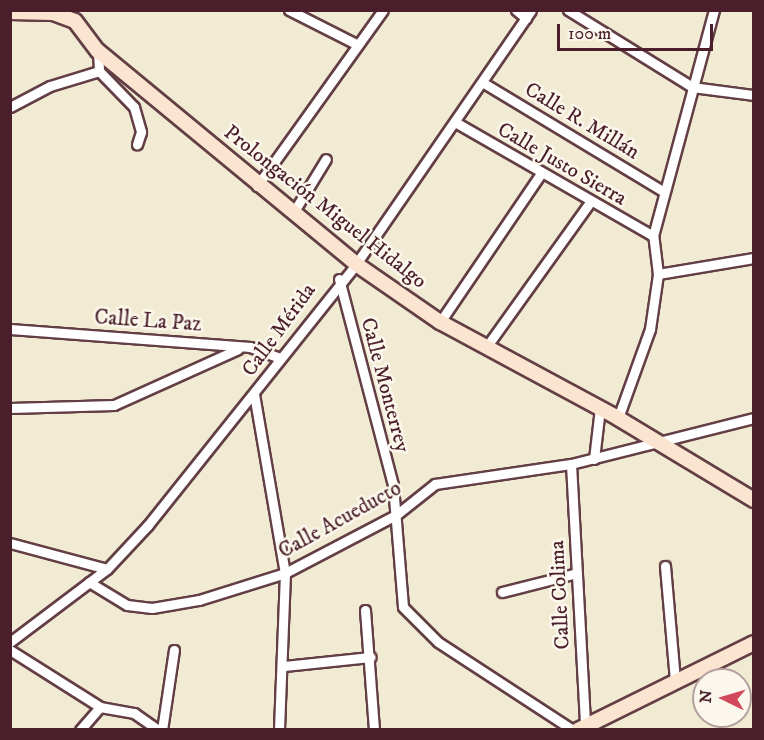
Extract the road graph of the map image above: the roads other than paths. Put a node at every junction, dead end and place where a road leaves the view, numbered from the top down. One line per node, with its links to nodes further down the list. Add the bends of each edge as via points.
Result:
1 (289, 10): 8 (street)
2 (383, 10): 8 (street)
3 (516, 10): 7 (street)
4 (568, 10): 12 (street)
5 (714, 10): 12 (street)
6 (10, 12): 9 (street, Prolongación Miguel Hidalgo, via 68,17)
7 (528, 14): 11 (street, Calle Mérida)
8 (358, 45): 19 (street)
9 (98, 51): 10 (street); 19 (street, Prolongación Miguel Hidalgo)
10 (99, 71): 14 (street, via 50,86); 16 (street, via 134,107 141,132)
11 (482, 82): 15 (street, Calle Mérida); 20 (street, Calle R. Millán)
12 (692, 87): 13 (street); 20 (street)
13 (753, 95)
14 (10, 107)
15 (454, 122): 18 (street, Calle Justo Sierra); 25 (street, Calle Mérida)
16 (137, 144)
17 (326, 159): 22 (street)
18 (540, 175): 21 (street, Calle Justo Sierra); 28 (street)
19 (257, 186): 22 (street, Prolongación Miguel Hidalgo)
20 (663, 191): 23 (street)
21 (590, 202): 23 (street, Calle Justo Sierra); 30 (street)
22 (293, 213): 25 (street, Prolongación Miguel Hidalgo)
23 (653, 236): 26 (street)
24 (753, 258): 26 (street)
25 (356, 264): 27 (street, Calle Mérida); 28 (street, Prolongación Miguel Hidalgo)
26 (658, 274): 36 (street, via 650,329)
27 (339, 279): 32 (street, Calle Mérida); 42 (street, Calle Monterrey)
28 (441, 322): 30 (street, Prolongación Miguel Hidalgo)
29 (10, 329): 31 (street, Calle La Paz)
30 (486, 346): 35 (street, Prolongación Miguel Hidalgo)
31 (250, 347): 32 (street, Calle La Paz); 34 (street, via 231,350 114,405)
32 (280, 358): 33 (street, Calle Mérida)
33 (254, 394): 45 (street, Calle Mérida); 46 (street)
34 (10, 408)
35 (600, 408): 36 (street, Prolongación Miguel Hidalgo); 39 (street)
36 (618, 418): 38 (street, Prolongación Miguel Hidalgo)
37 (753, 418): 38 (street, Calle Acueducto)
38 (654, 441): 39 (street, Calle Acueducto); 41 (street, Prolongación Miguel Hidalgo)
39 (594, 459): 40 (street, Calle Acueducto)
40 (571, 464): 42 (street, Calle Acueducto, via 435,484); 47 (street, Calle Colima)
41 (753, 500)
42 (396, 514): 46 (street, Calle Acueducto); 59 (street, Calle Monterrey, via 403,607 438,642)
43 (10, 543): 45 (street)
44 (665, 566): 57 (street)
45 (107, 569): 48 (street, Calle Mérida)
46 (285, 573): 48 (street, Calle Acueducto, via 199,600 152,608 115,601); 56 (street)
47 (577, 573): 49 (street); 59 (street, Calle Colima)
48 (89, 582): 51 (street, Calle Mérida)
49 (502, 591)
50 (364, 610): 55 (street)
51 (15, 641): 54 (street, Calle Mérida)
52 (753, 643): 57 (street)
53 (174, 650): 61 (street)
54 (12, 654): 58 (street)
55 (371, 657): 56 (street); 63 (street)
56 (284, 666): 62 (street)
57 (675, 680): 59 (street)
58 (100, 707): 60 (street); 61 (street, via 134,713)
59 (579, 728)
60 (80, 729)
61 (160, 729)
62 (279, 729)
63 (374, 729)

